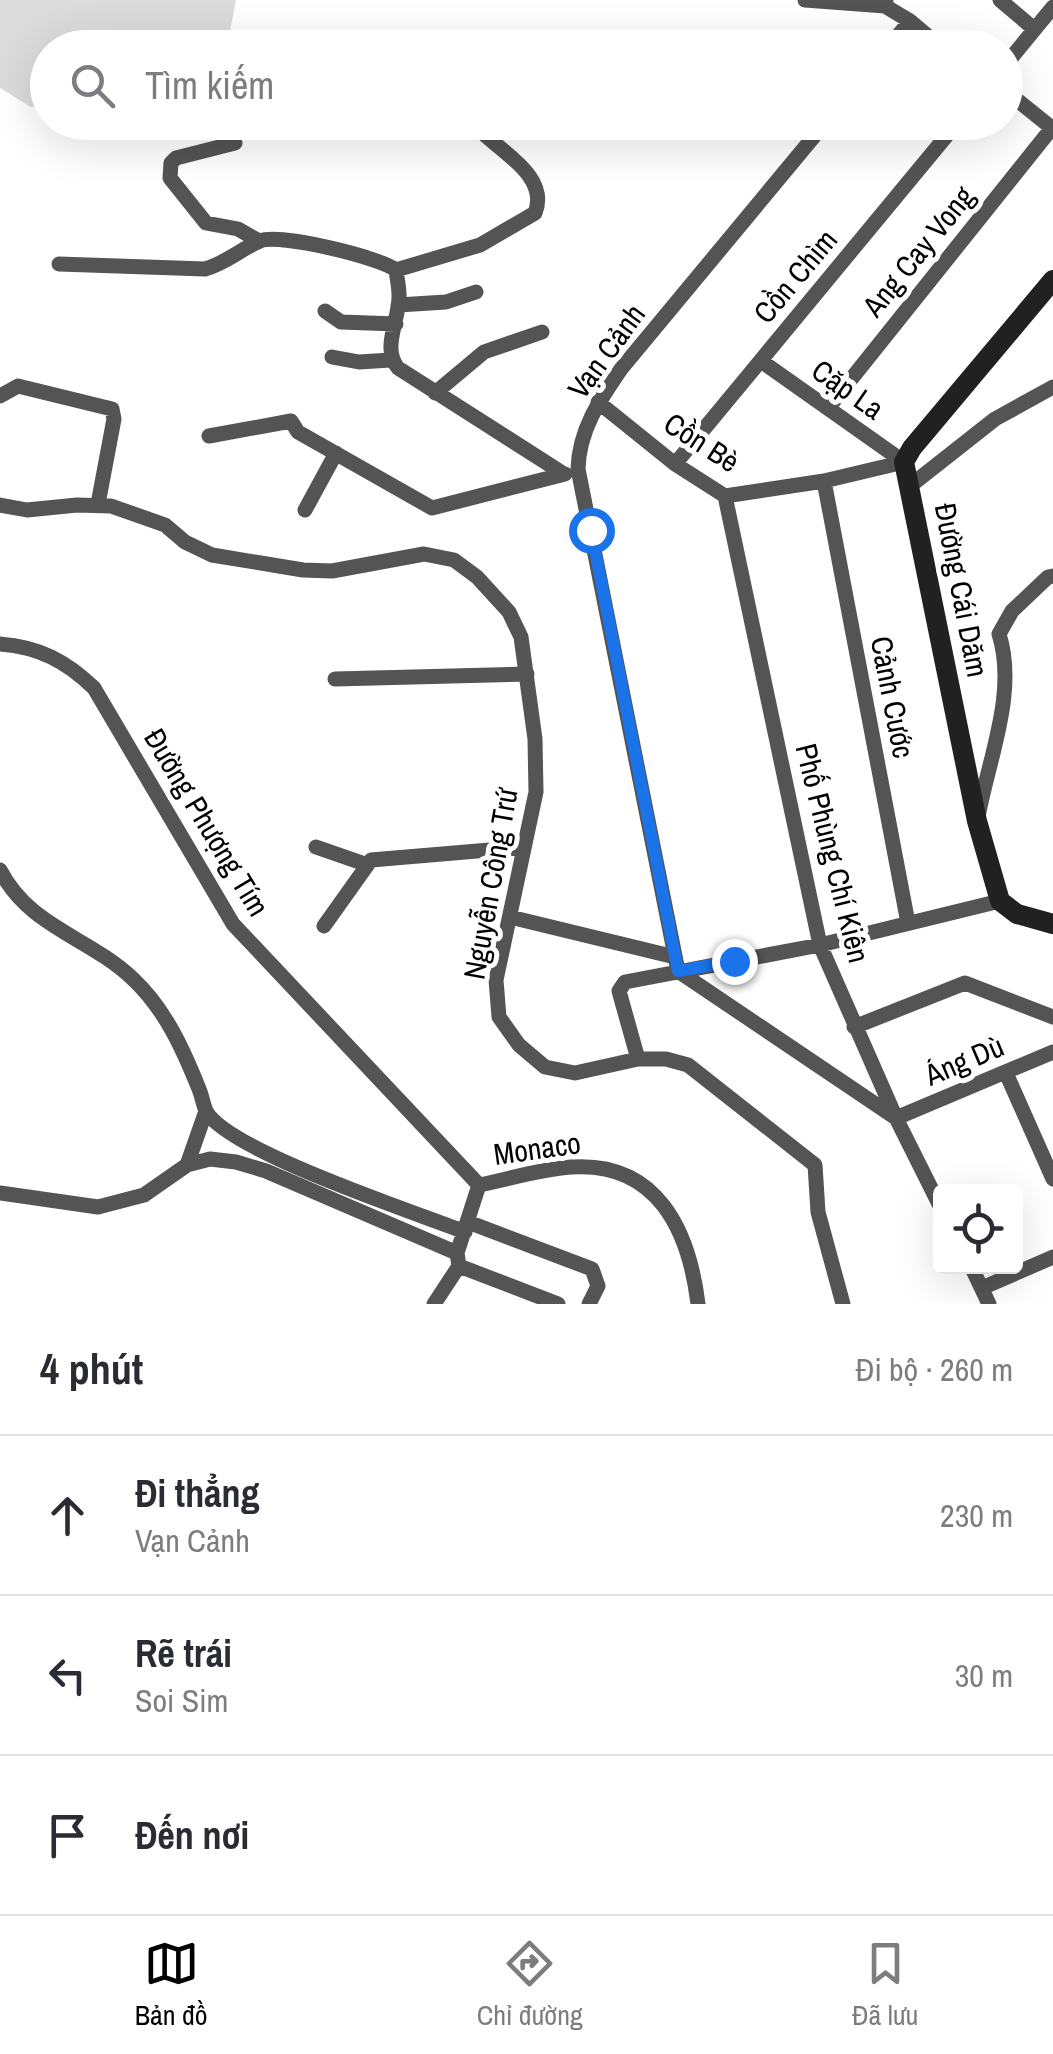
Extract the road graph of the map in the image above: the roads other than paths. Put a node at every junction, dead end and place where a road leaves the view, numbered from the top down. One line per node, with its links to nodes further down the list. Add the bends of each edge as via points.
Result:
1 (805, 0): 3 (street)
2 (1000, 0): 6 (street)
3 (885, 3): 5 (street)
4 (1053, 7): 6 (street)
5 (910, 21): 7 (street); 8 (street)
6 (1033, 28): 9 (street)
7 (903, 30)
8 (921, 30)
9 (1023, 41)
10 (1023, 105): 11 (street)
11 (1052, 128): 32 (street, Ang Cay Vong)
12 (491, 140): 18 (street, via 530,178 538,207 480,245)
13 (811, 140): 31 (street, Vạn Cảnh)
14 (943, 140): 27 (street, Cồn Chìm)
15 (235, 143): 16 (street, via 176,158 170,178 206,222)
16 (259, 242): 17 (street, via 205,269); 18 (street, via 331,248)
17 (59, 264)
18 (396, 270): 21 (street)
19 (1053, 280): 35 (street)
20 (476, 292): 21 (street)
21 (398, 305): 23 (street)
22 (324, 310): 23 (street, via 341,322)
23 (396, 324): 26 (street)
24 (542, 332): 29 (street, via 484,352)
25 (332, 358): 26 (street)
26 (391, 360): 29 (street)
27 (760, 360): 32 (street, Cặp La); 36 (street, Cồn Chìm)
28 (1053, 387): 39 (street, via 995,419)
29 (435, 393): 37 (street)
30 (0, 396): 41 (street, via 18,386 114,410)
31 (598, 402): 36 (street, Cồn Bè); 37 (street, Vạn Cảnh)
32 (828, 408): 35 (street, Cặp La)
33 (208, 436): 34 (street, via 289,420)
34 (336, 453): 37 (street, via 432,508); 43 (street)
35 (904, 462): 38 (street, Cồn Bè); 39 (street, Đường Cái Dăm)
36 (675, 464): 40 (street, Cồn Bè)
37 (571, 472): 59 (street, Vạn Cảnh)
38 (824, 481): 40 (street, Cồn Bè); 55 (street, Cảnh Cước)
39 (910, 486): 48 (street, Đường Cái Dăm)
40 (725, 496): 58 (street, Phố Phùng Chí Kiên)
41 (98, 504): 42 (street, Nguyễn Công Trứ, via 27,510); 46 (street, Nguyễn Công Trứ, via 165,525 212,555 266,564 332,571 424,554 454,560 509,612)
42 (0, 505)
43 (305, 510)
44 (1053, 576): 48 (street, via 1012,612 999,634 1007,658)
45 (0, 644): 69 (street, Đường Phượng Tím, via 48,654 94,688 233,924)
46 (527, 674): 47 (street); 50 (street, Nguyễn Công Trứ, via 536,792)
47 (335, 678)
48 (977, 821): 53 (street, Đường Cái Dăm)
49 (316, 847): 51 (street)
50 (524, 847): 51 (street, via 393,856); 54 (street, Nguyễn Công Trứ)
51 (366, 864): 57 (street)
52 (0, 870): 65 (street, via 26,907 110,959 151,998 168,1020)
53 (1000, 901): 55 (street); 56 (street)
54 (510, 918): 59 (street); 63 (street, Nguyễn Công Trứ, via 496,980 499,1016 519,1045 545,1067 575,1073)
55 (908, 923): 58 (street)
56 (1053, 924)
57 (324, 926)
58 (820, 945): 59 (street); 61 (street, Phố Phùng Chí Kiên)
59 (677, 964): 63 (street, via 621,985); 66 (street)
60 (1053, 1017): 61 (street, via 965,983)
61 (854, 1027): 66 (street, Phố Phùng Chí Kiên)
62 (1053, 1052): 64 (street, Áng Dù)
63 (638, 1059): 81 (street, Nguyễn Công Trứ, via 688,1065 814,1165 818,1212)
64 (1006, 1073): 66 (street, Áng Dù); 68 (street)
65 (206, 1111): 67 (street); 72 (street, via 244,1144)
66 (896, 1118): 70 (street, Phố Phùng Chí Kiên)
67 (188, 1165): 71 (street, via 144,1195 98,1208); 74 (street, via 210,1159 266,1171)
68 (1053, 1179)
69 (479, 1185): 72 (street); 80 (street, Monaco, via 567,1167 636,1178 681,1232)
70 (933, 1192)
71 (0, 1193)
72 (466, 1227): 74 (street); 79 (street, via 592,1270 598,1286)
73 (1053, 1257): 76 (street)
74 (458, 1260): 77 (street); 78 (street)
75 (975, 1274): 76 (street)
76 (982, 1288): 82 (street)
77 (434, 1304)
78 (558, 1304)
79 (588, 1304)
80 (698, 1304)
81 (844, 1304)
82 (989, 1304)

